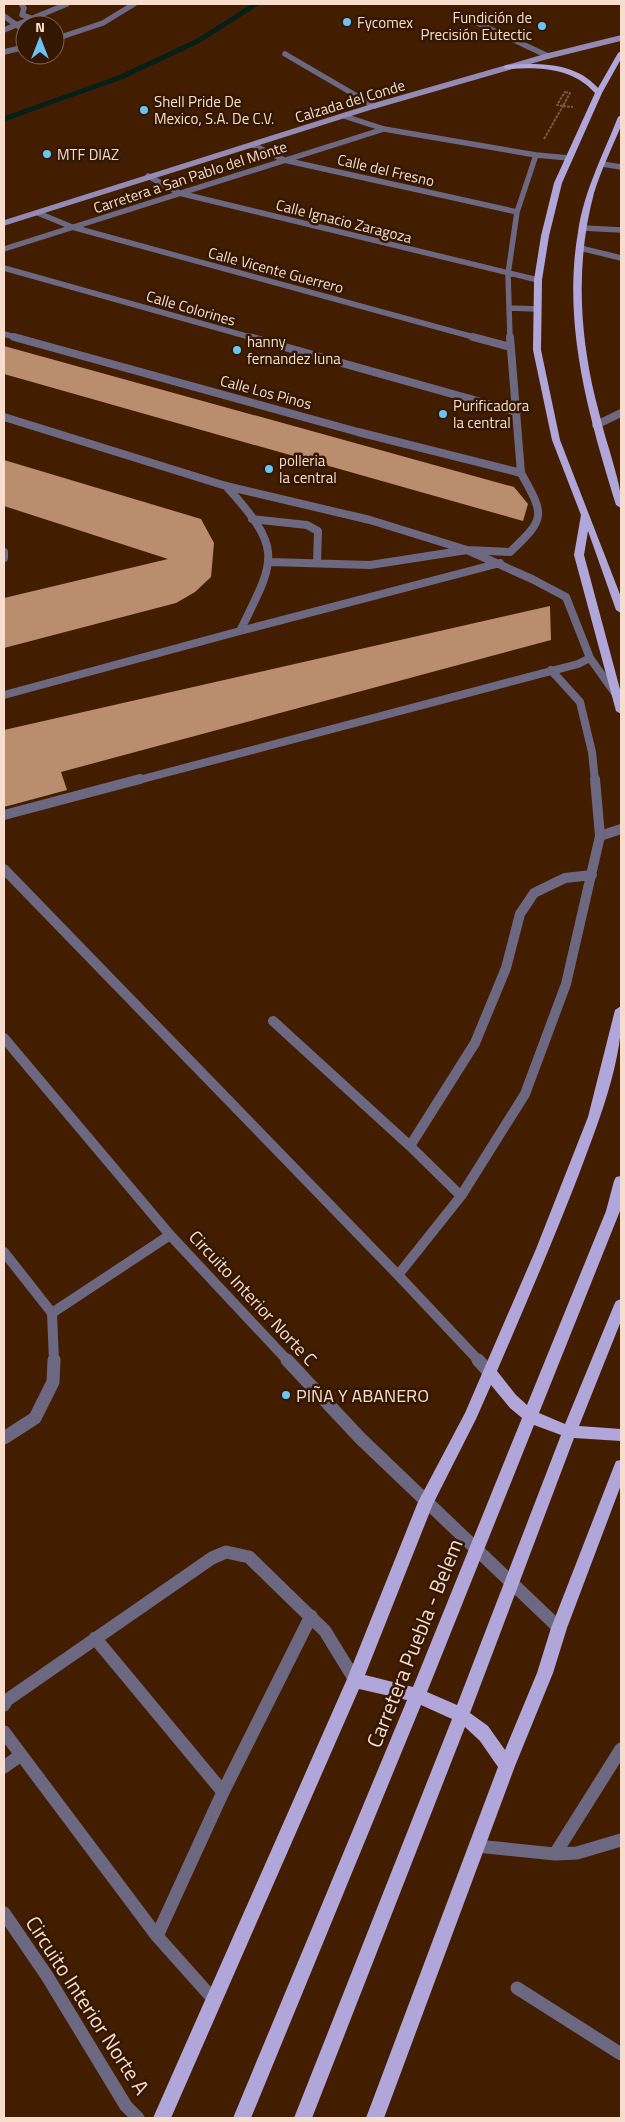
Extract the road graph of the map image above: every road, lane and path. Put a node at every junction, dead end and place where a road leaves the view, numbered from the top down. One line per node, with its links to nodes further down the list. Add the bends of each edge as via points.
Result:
1 (67, 4): 4 (street)
2 (134, 4): 7 (street, via 103,23)
3 (456, 13): 11 (street)
4 (39, 15)
5 (4, 16): 6 (street)
6 (15, 23)
7 (65, 35)
8 (621, 38): 11 (street, Calzada del Conde)
9 (621, 53): 13 (main road)
10 (285, 54): 15 (street)
11 (548, 56): 12 (street, Calzada del Conde)
12 (506, 67): 13 (main road, via 566,70 589,81); 15 (street, Calzada del Conde)
13 (599, 93): 22 (main road)
14 (557, 105): 17 (path, via 565,92 570,93)
15 (374, 106): 16 (street, Calzada del Conde)
16 (344, 116): 19 (street); 20 (street, Calzada del Conde)
17 (552, 123)
18 (620, 123): 24 (main road)
19 (384, 128): 21 (street); 23 (street, Carretera a San Pablo del Monte)
20 (252, 145): 23 (street, Calle del Fresno); 26 (street, Calzada del Conde)
21 (536, 155): 22 (street); 28 (street)
22 (569, 158): 39 (main road, via 558,183)
23 (284, 160): 27 (street, Carretera a San Pablo del Monte); 28 (street, Calle del Fresno)
24 (602, 164): 25 (street); 32 (main road, via 591,192)
25 (621, 167)
26 (148, 176): 27 (street, Calle Ignacio Zaragoza); 29 (street, Calzada del Conde)
27 (178, 193): 31 (street, Carretera a San Pablo del Monte); 38 (street, Calle Ignacio Zaragoza)
28 (517, 212): 38 (street)
29 (38, 213): 30 (street, Calzada del Conde); 31 (street, Calle Vicente Guerrero)
30 (4, 223)
31 (72, 227): 35 (street, Carretera a San Pablo del Monte); 43 (street, Calle Vicente Guerrero)
32 (583, 228): 33 (street); 34 (main road)
33 (621, 230)
34 (580, 248): 36 (street); 47 (main road, via 577,315 581,353)
35 (4, 249)
36 (621, 258)
37 (4, 268): 44 (street, Calle Colorines)
38 (508, 274): 39 (street, Calle Ignacio Zaragoza); 40 (street)
39 (538, 280): 41 (main road)
40 (509, 308): 41 (street); 43 (street)
41 (538, 309): 51 (main road, via 537,350 556,440)
42 (4, 334): 48 (street, Calle Los Pinos, via 358,432)
43 (510, 347): 44 (street)
44 (516, 412): 48 (street)
45 (621, 413): 47 (street)
46 (4, 417): 49 (street)
47 (596, 425): 50 (main road)
48 (521, 473): 55 (street, via 535,497 536,527)
49 (226, 486): 52 (street); 53 (street, via 370,520)
50 (621, 505)
51 (586, 514): 60 (main road); 65 (main road, via 579,555)
52 (252, 519): 57 (street, via 266,539); 58 (street, via 307,525 318,531)
53 (467, 550): 55 (street); 58 (street, via 370,565); 59 (street)
54 (4, 552): 56 (street)
55 (510, 552): 59 (street)
56 (4, 558)
57 (270, 562): 58 (street); 61 (street)
58 (317, 564)
59 (498, 566): 61 (street); 62 (street, via 566,597)
60 (621, 610)
61 (240, 631): 64 (street)
62 (590, 658): 63 (street); 65 (street)
63 (551, 670): 67 (street); 69 (street, via 580,702 592,752)
64 (4, 695)
65 (618, 697): 66 (main road)
66 (621, 711)
67 (4, 815)
68 (621, 829): 69 (street)
69 (600, 836): 71 (street)
70 (4, 869): 80 (street)
71 (592, 875): 75 (street, via 565,878 534,893 520,914 506,968 475,1043); 77 (street, via 566,984 525,1094)
72 (621, 1010): 83 (main road, via 594,1117 543,1249)
73 (273, 1021): 75 (street)
74 (4, 1038): 78 (street, Circuito Interior Norte C)
75 (410, 1146): 77 (street)
76 (621, 1181): 109 (main road, Carretera Puebla - Belem, via 613,1211 498,1496)
77 (461, 1196): 80 (street)
78 (170, 1235): 82 (street); 87 (street, Circuito Interior Norte C, via 360,1438)
79 (4, 1252): 82 (street)
80 (398, 1275): 83 (street)
81 (621, 1305): 110 (main road, via 588,1381)
82 (52, 1313): 85 (street, via 55,1347 53,1382 35,1418)
83 (489, 1372): 84 (main road, via 519,1407 540,1422 562,1431); 87 (main road, via 471,1415)
84 (621, 1435)
85 (4, 1438)
86 (621, 1466): 89 (main road)
87 (426, 1502): 89 (street, Circuito Interior Norte C); 91 (main road)
88 (311, 1616): 90 (street, via 248,1556 226,1552 212,1558); 91 (street, via 325,1630); 98 (street)
89 (560, 1628): 96 (main road)
90 (95, 1638): 92 (street); 98 (street)
91 (355, 1680): 96 (main road, via 399,1690 454,1711 482,1732); 105 (main road)
92 (4, 1705)
93 (4, 1732): 95 (street)
94 (621, 1749): 101 (street)
95 (21, 1755): 97 (street); 103 (street)
96 (507, 1766): 100 (main road)
97 (4, 1767)
98 (223, 1792): 103 (street)
99 (621, 1840): 101 (street, via 577,1853)
100 (477, 1846): 101 (street); 111 (main road)
101 (555, 1854)
102 (4, 1913): 107 (street, Circuito Interior Norte A, via 47,1976 126,2106)
103 (157, 1936): 105 (street)
104 (517, 1988): 106 (street)
105 (214, 2000): 108 (main road)
106 (621, 2054)
107 (138, 2118)
108 (162, 2118)
109 (242, 2118)
110 (302, 2118)
111 (375, 2118)

